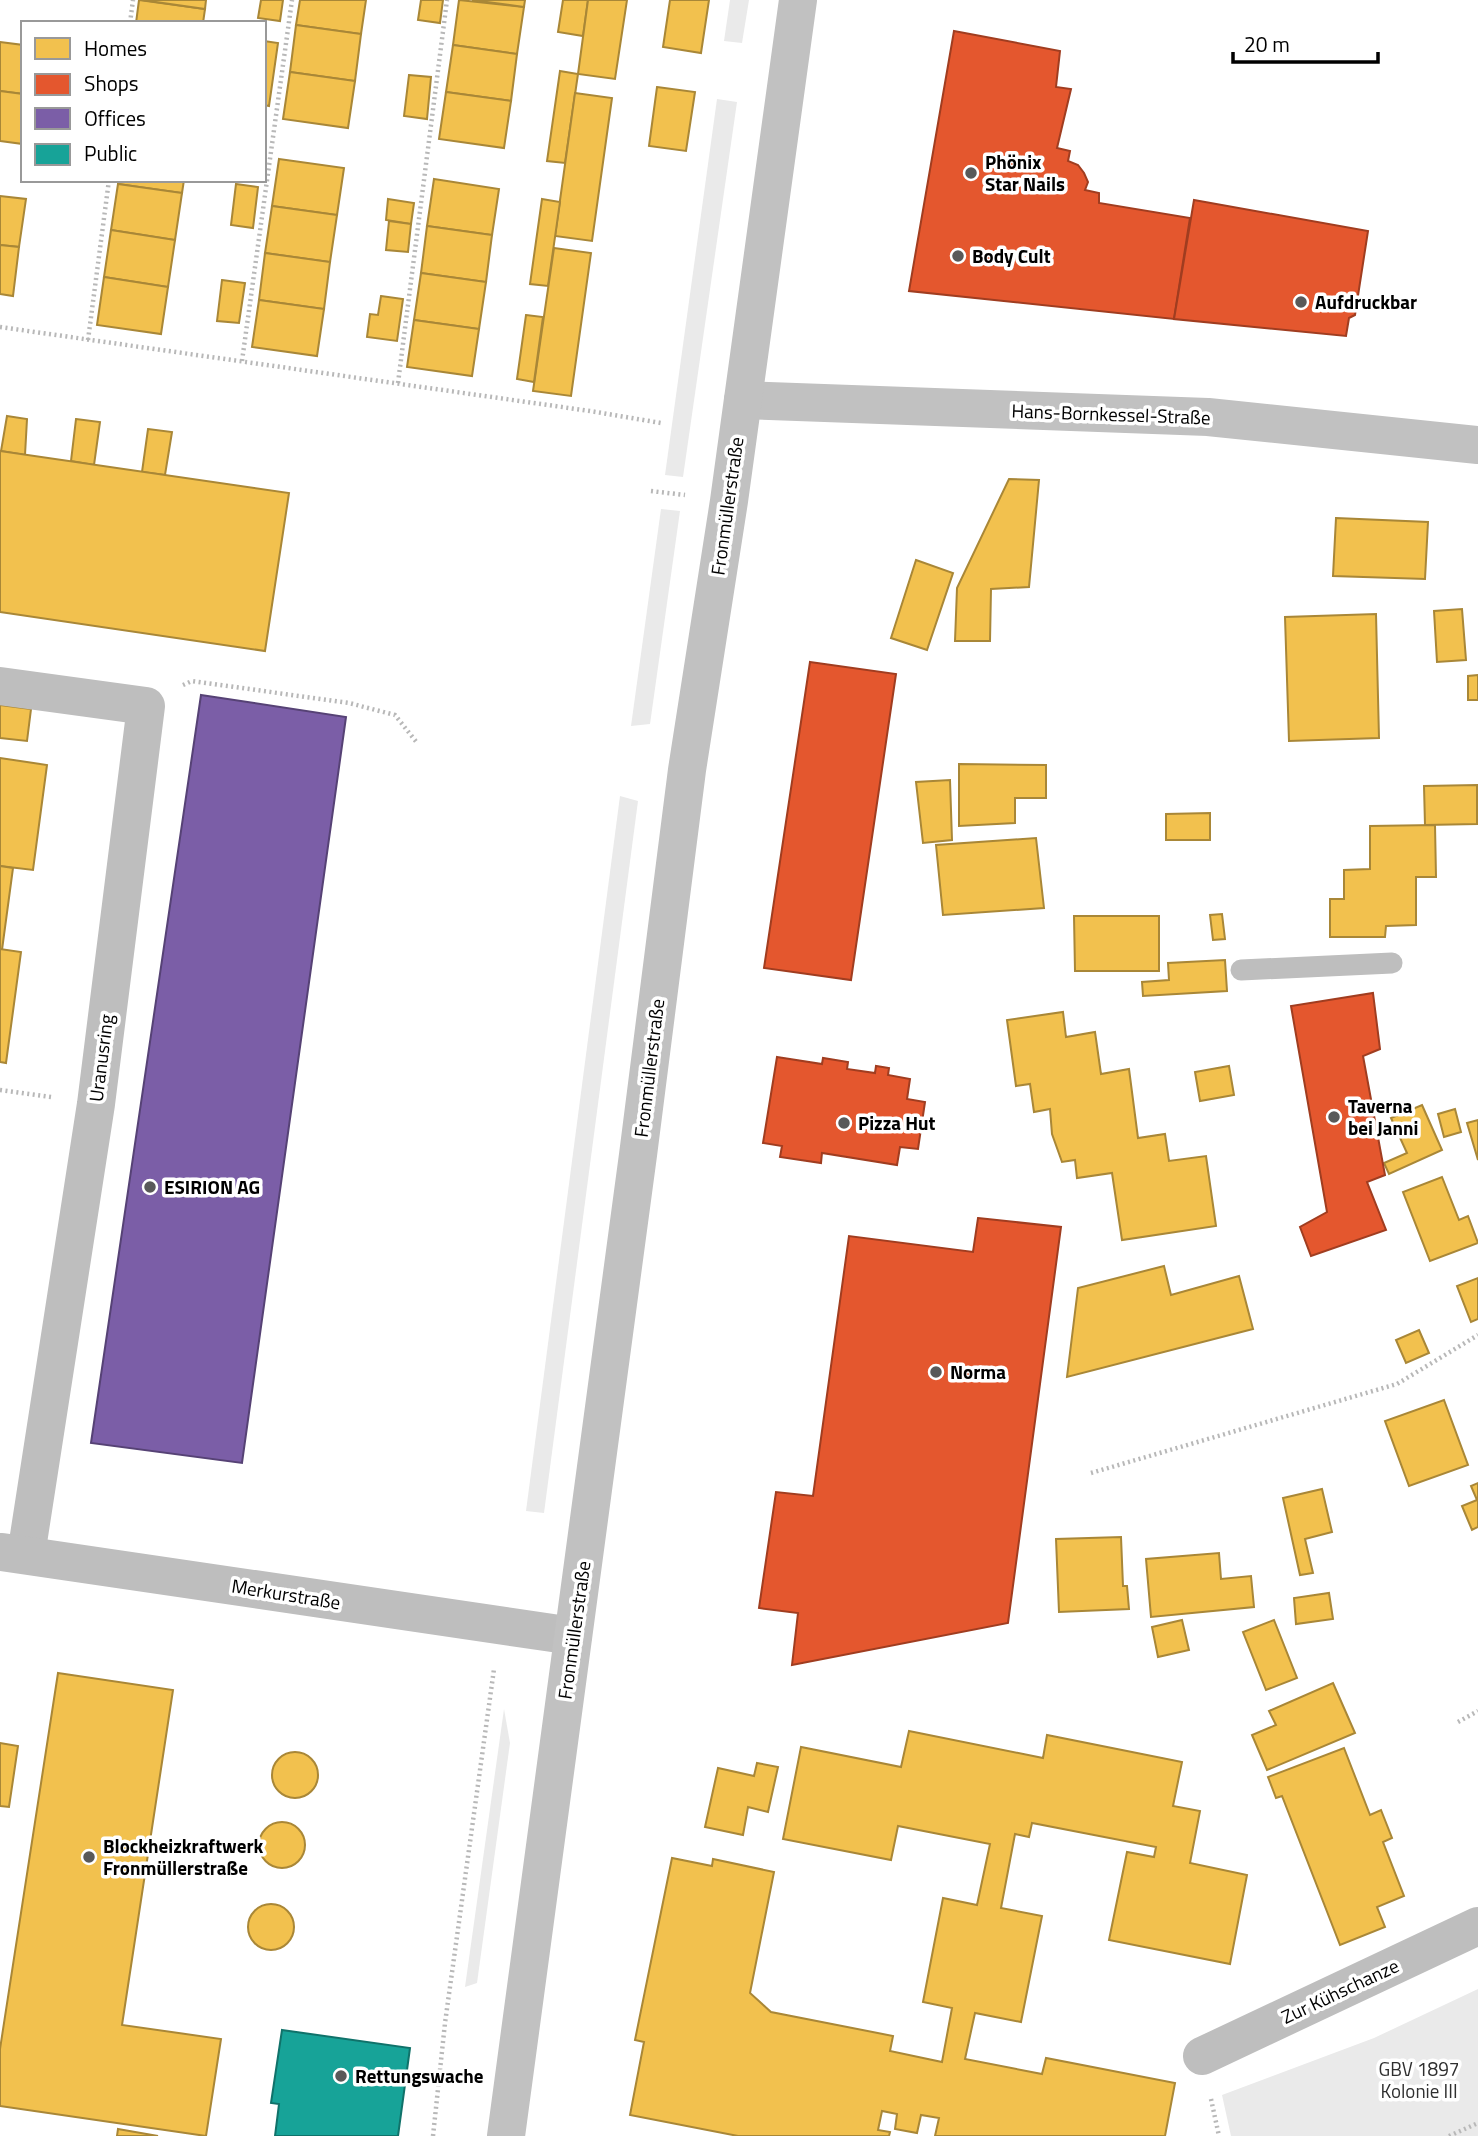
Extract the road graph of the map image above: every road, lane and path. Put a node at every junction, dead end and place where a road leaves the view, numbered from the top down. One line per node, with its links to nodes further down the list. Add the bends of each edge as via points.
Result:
1 (133, 0): 5 (path)
2 (292, 0): 9 (path)
3 (447, 0): 10 (path)
4 (798, 0): 11 (main road, Fronmüllerstraße)
5 (130, 21)
6 (109, 182): 8 (path)
7 (0, 327): 8 (path)
8 (88, 340): 9 (path)
9 (242, 361): 10 (path)
10 (398, 383): 12 (path)
11 (743, 400): 13 (main road, Hans-Bornkessel-Straße, via 1208,417); 25 (main road, Fronmüllerstraße, via 687,770)
12 (661, 424)
13 (1478, 445)
14 (0, 686): 15 (street)
15 (146, 706): 16 (path, via 192,681 349,703 395,715); 20 (street, Uranusring)
16 (418, 744)
17 (1392, 963): 18 (lane)
18 (1241, 970)
19 (0, 1090): 20 (path)
20 (96, 1104): 23 (street, Uranusring)
21 (1478, 1335): 22 (path, via 1397,1384)
22 (1091, 1473)
23 (13, 1553): 24 (street, Merkurstraße)
24 (500, 1626): 25 (street, Merkurstraße); 31 (path)
25 (573, 1636): 32 (main road, Fronmüllerstraße)
26 (1478, 1711): 27 (path)
27 (1458, 1722)
28 (1478, 1926): 29 (street, Zur Kühschanze)
29 (1202, 2056)
30 (1478, 2123): 33 (path)
31 (433, 2136)
32 (506, 2136)
33 (1449, 2136)

